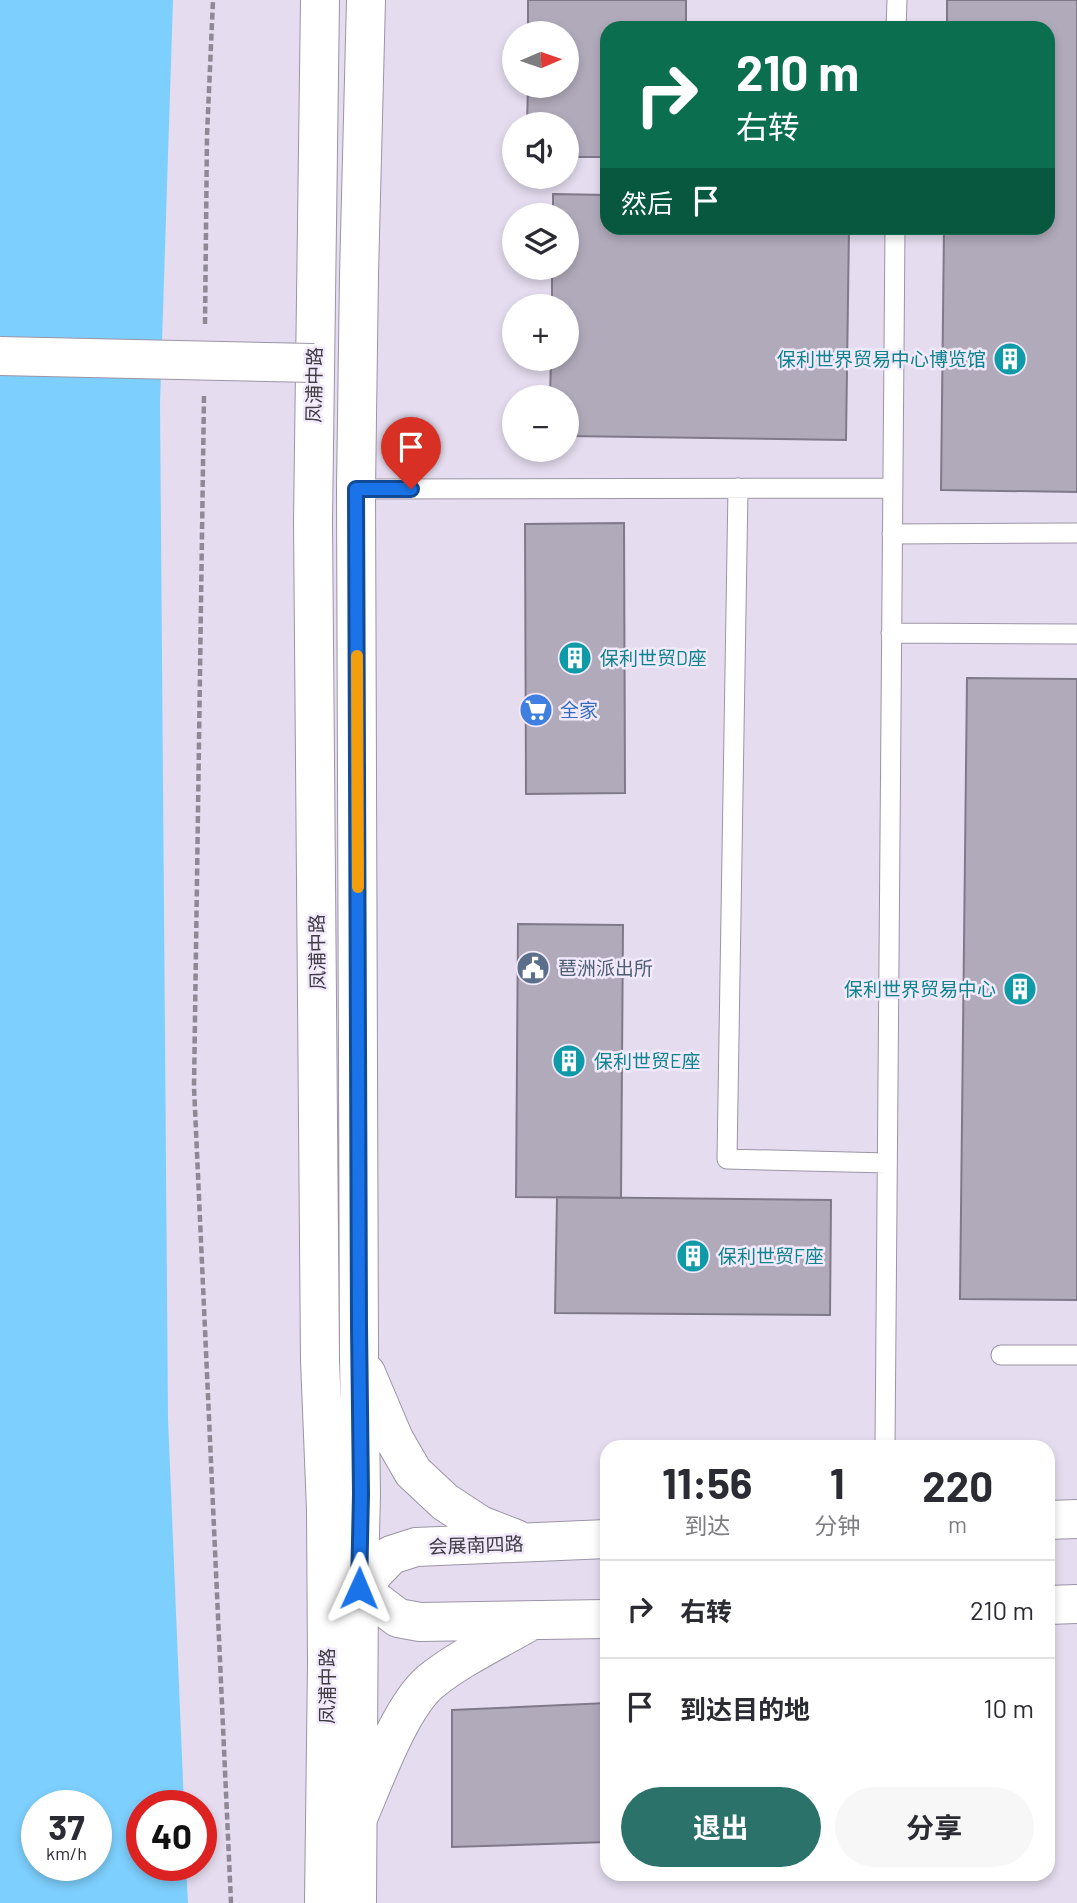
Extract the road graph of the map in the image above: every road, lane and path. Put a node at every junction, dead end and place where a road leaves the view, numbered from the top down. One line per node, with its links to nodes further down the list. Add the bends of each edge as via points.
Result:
1 (213, 0): 7 (path)
2 (320, 0): 9 (street, 凤浦中路)
3 (366, 0): 13 (street, 凤浦中路)
4 (897, 0): 5 (lane)
5 (897, 21)
6 (895, 235): 12 (lane)
7 (205, 331)
8 (0, 356): 9 (street, bridge)
9 (314, 363): 23 (street, 凤浦中路, via 320,1332)
10 (204, 387): 35 (path, via 194,1087)
11 (738, 488): 12 (lane); 13 (lane); 18 (lane, via 727,1159)
12 (892, 488): 15 (lane)
13 (356, 489): 19 (street, 凤浦中路)
14 (1077, 533): 15 (lane)
15 (892, 534): 16 (lane)
16 (891, 633): 17 (lane); 18 (lane)
17 (1077, 634)
18 (887, 1163): 22 (lane)
19 (359, 1354): 27 (street, via 394,1439 413,1472 445,1502 480,1525); 28 (street, 凤浦中路)
20 (1001, 1355): 21 (lane)
21 (1077, 1355)
22 (885, 1440)
23 (326, 1510): 28 (street); 33 (street, 凤浦中路)
24 (1077, 1519): 25 (street)
25 (1055, 1520)
26 (600, 1539): 27 (street, 会展南四路)
27 (528, 1543): 28 (street, 会展南四路, via 416,1547 391,1555)
28 (359, 1588): 32 (street, via 398,1618 420,1622); 33 (street, 会展南四路); 34 (street, 凤浦中路)
29 (1077, 1604): 30 (street)
30 (1055, 1605)
31 (600, 1619): 32 (street)
32 (531, 1621): 34 (street, via 429,1684 393,1737)
33 (327, 1664): 36 (street, 凤浦中路)
34 (357, 1820): 37 (street, 凤浦中路)
35 (231, 1903)
36 (324, 1903)
37 (357, 1903)

